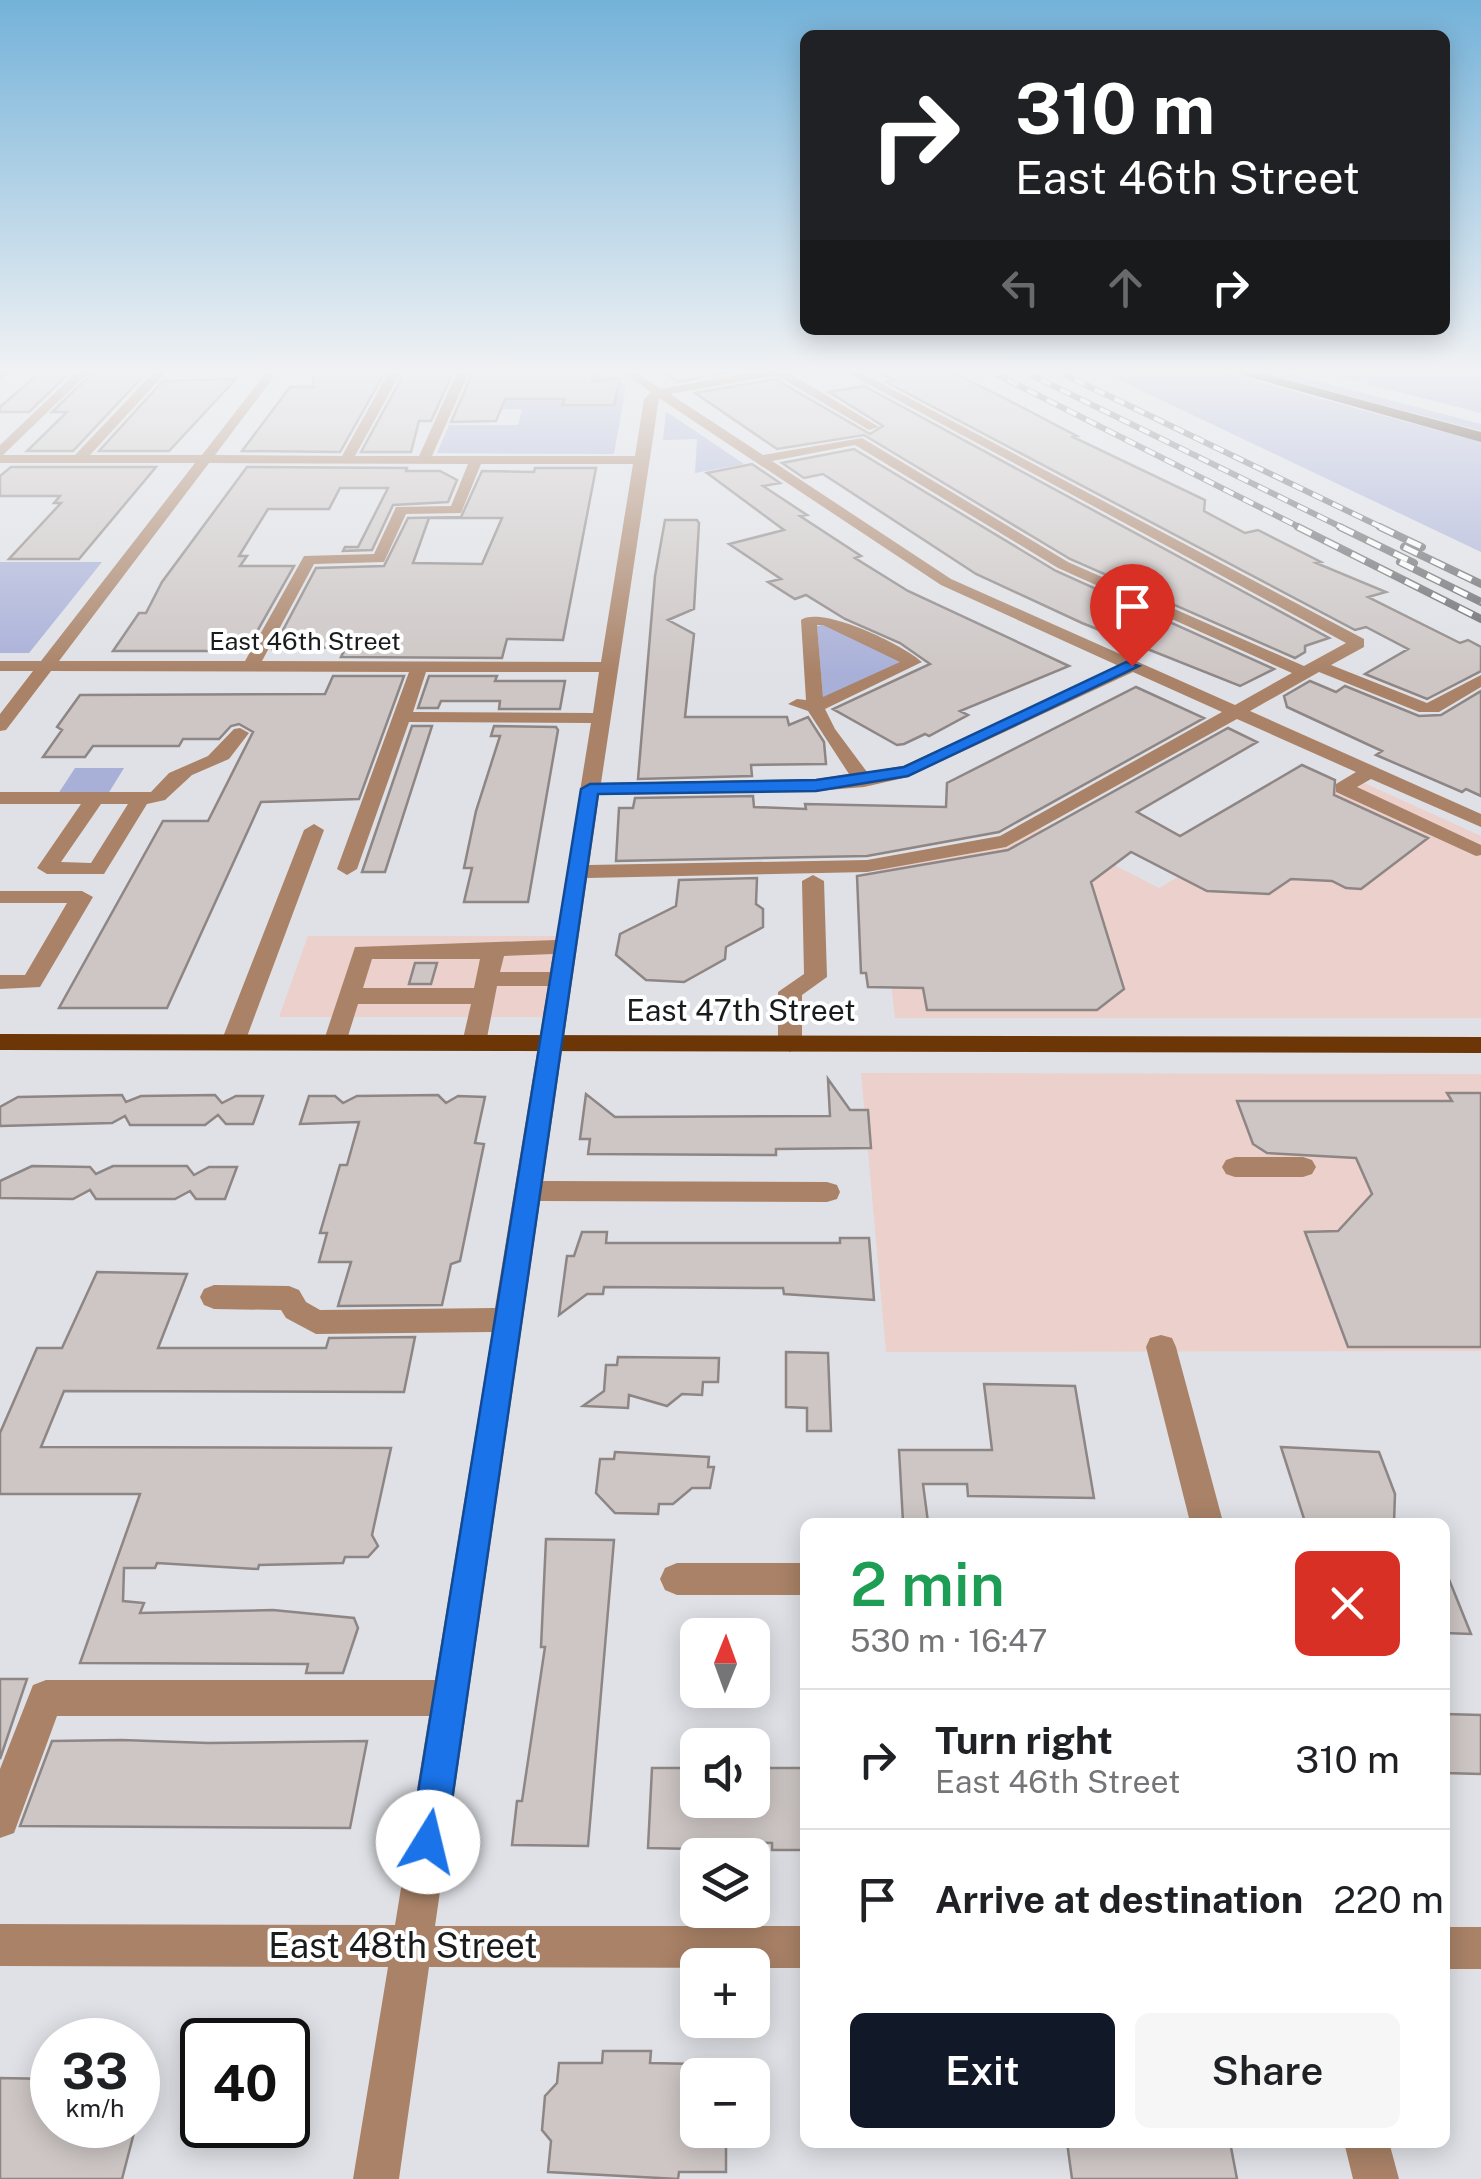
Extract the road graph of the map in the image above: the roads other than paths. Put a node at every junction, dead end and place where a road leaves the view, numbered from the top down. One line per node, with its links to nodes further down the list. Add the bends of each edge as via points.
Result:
1 (197, 472): 8 (street)
2 (471, 472): 9 (street, via 456,510 401,510 378,559 309,559)
3 (638, 472): 12 (street)
4 (778, 472): 11 (street, via 946,582)
5 (907, 472): 13 (street, via 1064,566)
6 (1037, 472): 13 (street, via 1358,643)
7 (0, 666): 8 (street, East 46th Street)
8 (46, 666): 9 (street, East 46th Street); 19 (street)
9 (251, 666): 10 (street, East 46th Street)
10 (420, 666): 12 (street, East 46th Street); 17 (street)
11 (1132, 666): 16 (street); 22 (street, via 928,764)
12 (609, 667): 18 (street)
13 (1311, 669): 14 (street, via 1425,708); 16 (street)
14 (1481, 680)
15 (806, 706): 15 (street, via 809,620 826,620 914,662); 22 (street)
16 (1234, 712): 21 (street); 31 (street, via 1006,841 867,866)
17 (402, 718): 18 (street); 30 (street)
18 (601, 718): 23 (street)
19 (0, 726)
20 (240, 734): 26 (street, via 225,758 176,777 165,794)
21 (1369, 772): 27 (street); 29 (street, via 1343,788)
22 (864, 780): 23 (street)
23 (590, 789): 31 (street)
24 (0, 798): 25 (street)
25 (95, 798): 26 (street); 26 (street, via 47,868 97,870)
26 (141, 798)
27 (1481, 821)
28 (314, 830): 41 (street)
29 (1476, 850)
30 (347, 869)
31 (578, 872): 34 (street)
32 (812, 881): 45 (street, via 816,976 790,992)
33 (0, 897): 37 (street, via 82,897 32,982)
34 (566, 947): 35 (street); 36 (street)
35 (493, 952): 38 (street); 39 (street, via 363,952)
36 (561, 979): 38 (street); 44 (street)
37 (0, 982)
38 (486, 987): 39 (street); 43 (street)
39 (349, 996): 42 (street)
40 (0, 1042): 41 (main road, East 47th Street)
41 (233, 1042): 42 (main road, East 47th Street)
42 (335, 1043): 43 (main road, East 47th Street)
43 (474, 1043): 44 (main road, East 47th Street)
44 (552, 1043): 45 (main road, East 47th Street); 49 (street)
45 (790, 1044): 46 (main road, East 47th Street)
46 (1481, 1045)
47 (1235, 1167): 48 (street)
48 (1303, 1167)
49 (529, 1191): 50 (street); 52 (street)
50 (827, 1192)
51 (214, 1298): 52 (street, via 289,1298 316,1322)
52 (508, 1320): 57 (street)
53 (1162, 1346): 54 (street)
54 (1206, 1518)
55 (676, 1579): 56 (street)
56 (800, 1579)
57 (450, 1698): 58 (street, via 46,1698); 60 (street)
58 (0, 1820)
59 (0, 1945): 60 (street, East 48th Street)
60 (412, 1946): 61 (street, East 48th Street); 65 (street)
61 (800, 1947)
62 (1450, 1948): 63 (street)
63 (1481, 1948)
64 (1368, 2148): 66 (street)
65 (376, 2179)
66 (1376, 2179)

